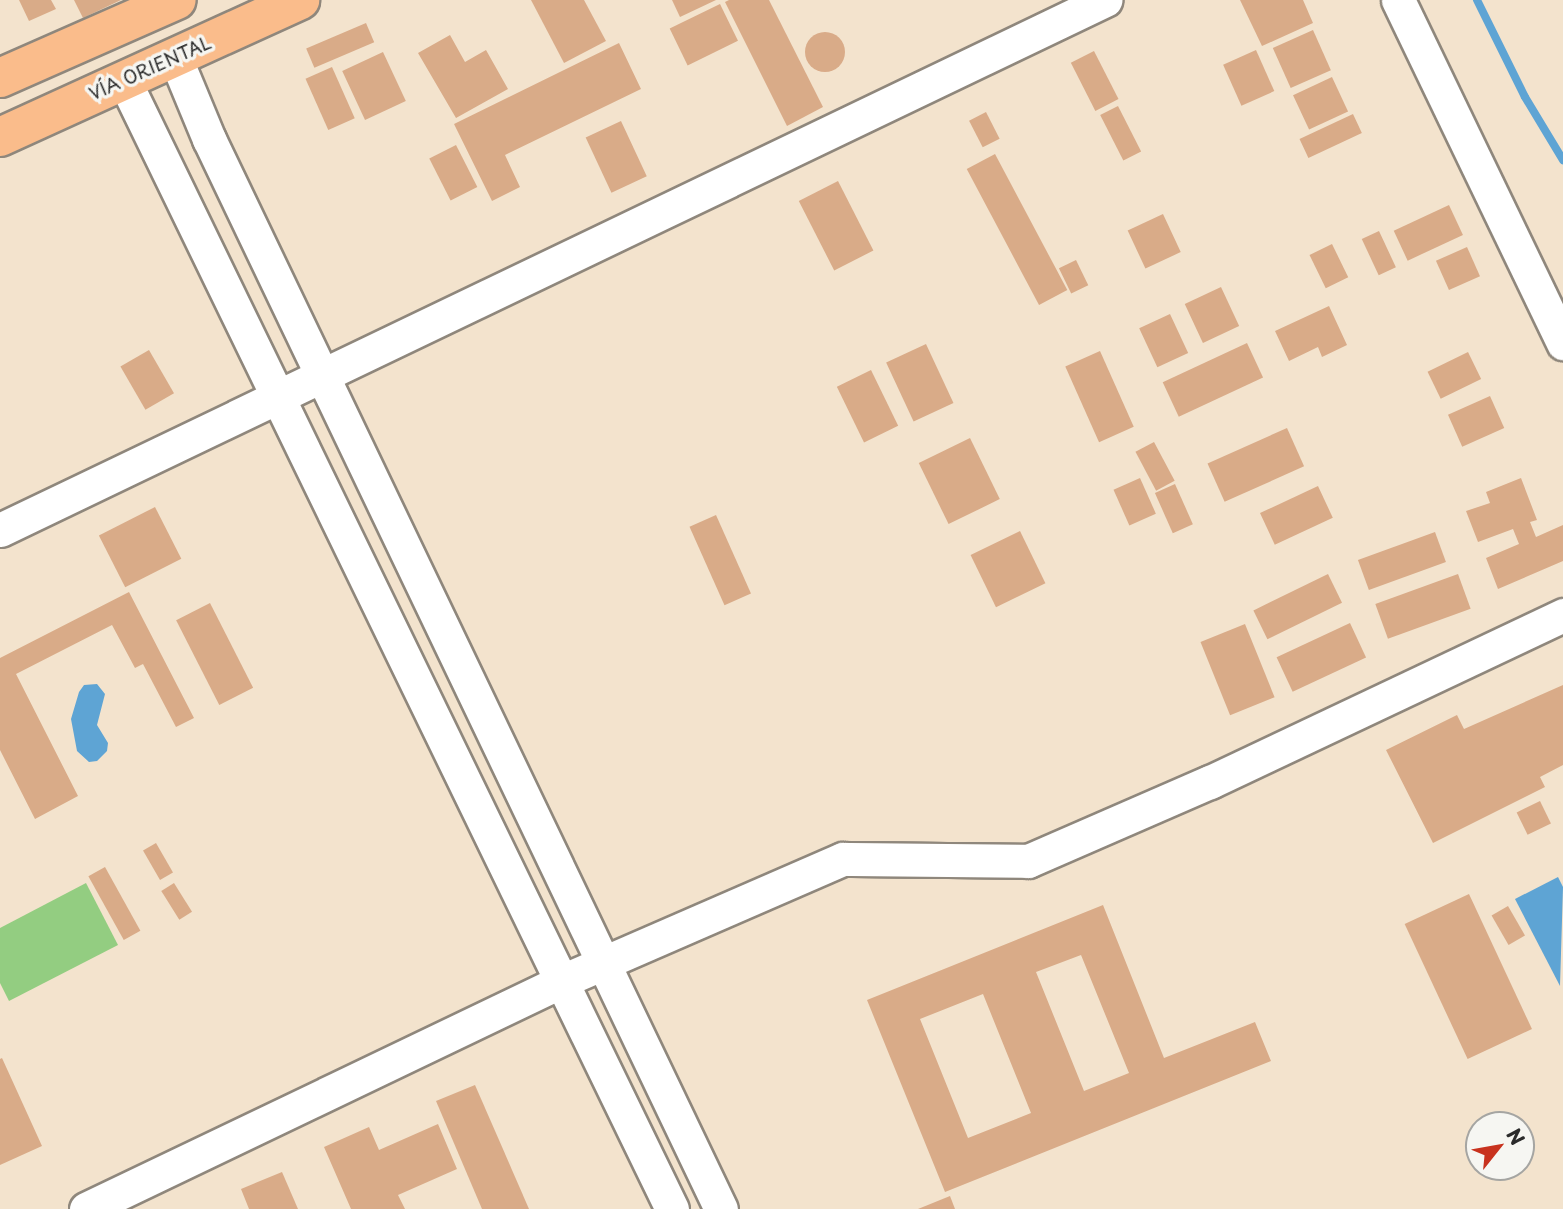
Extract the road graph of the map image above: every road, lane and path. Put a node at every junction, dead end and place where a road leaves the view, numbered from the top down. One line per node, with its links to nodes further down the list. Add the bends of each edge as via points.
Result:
1 (177, 0): 6 (highway)
2 (300, 0): 5 (highway, VÍA ORIENTAL)
3 (1105, 0): 10 (street)
4 (1398, 0): 9 (street)
5 (175, 57): 7 (highway, VÍA ORIENTAL); 10 (street, via 209,139)
6 (0, 78)
7 (124, 80): 8 (highway, VÍA ORIENTAL); 11 (street)
8 (0, 137)
9 (1563, 343)
10 (322, 375): 11 (street); 14 (street)
11 (278, 396): 12 (street); 15 (street)
12 (0, 530)
13 (1563, 615): 14 (street, via 1210,782 1028,861 843,859)
14 (604, 965): 15 (street); 18 (street)
15 (562, 981): 16 (street); 17 (street)
16 (86, 1209)
17 (672, 1209)
18 (721, 1209)

